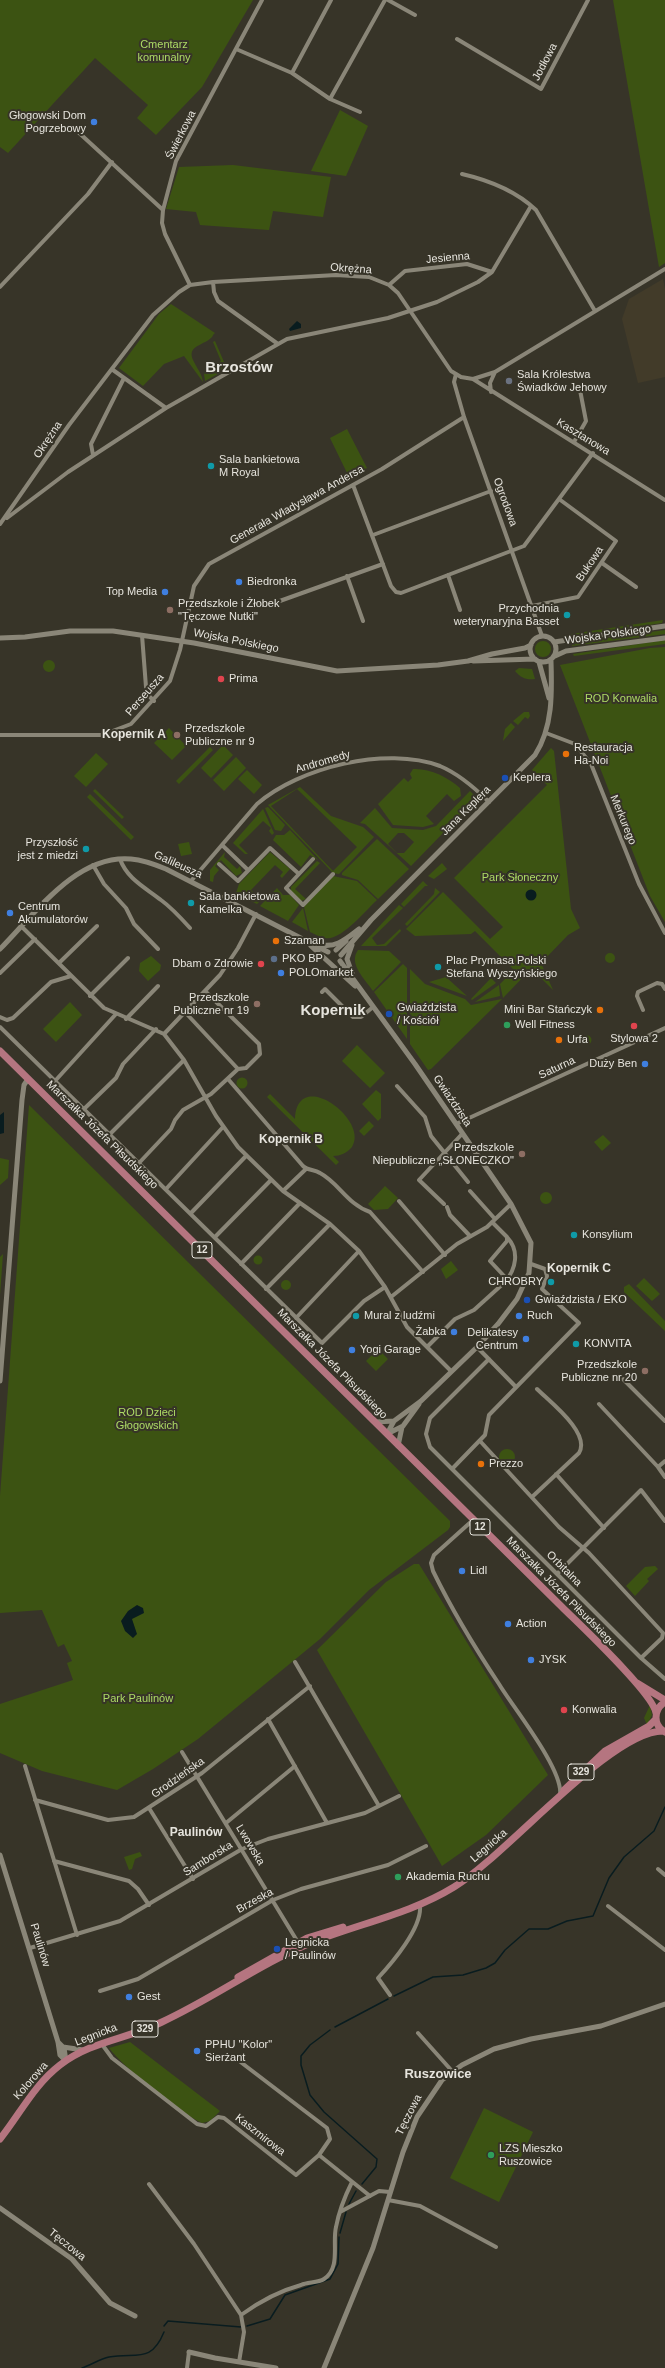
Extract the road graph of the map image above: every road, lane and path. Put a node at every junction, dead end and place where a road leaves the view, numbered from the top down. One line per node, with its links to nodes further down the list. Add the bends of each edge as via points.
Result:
1 (262, 0): 8 (street, Świerkowa)
2 (331, 0): 9 (street)
3 (385, 0): 10 (street)
4 (388, 0): 6 (street)
5 (588, 0): 7 (street, Jodłowa, via 541,89)
6 (415, 15)
7 (457, 39)
8 (236, 49): 9 (street); 16 (street, Świerkowa, via 176,161)
9 (292, 73): 10 (street)
10 (330, 99): 11 (street)
11 (360, 112)
12 (77, 131): 13 (street)
13 (112, 162): 16 (street); 22 (street, via 88,194)
14 (462, 174): 15 (street, via 495,184)
15 (531, 206): 18 (street); 24 (street)
16 (163, 210): 20 (street, Świerkowa, via 162,223 165,234)
17 (665, 270): 24 (street)
18 (492, 272): 21 (street, Jesienna, via 467,264 405,271); 23 (street, via 458,293)
19 (213, 282): 20 (street, Okrężna); 21 (street, Okrężna, via 343,275 369,277); 25 (street, via 218,301)
20 (190, 285): 26 (street, Okrężna, via 162,304)
21 (389, 285): 23 (street, Okrężna, via 398,293)
22 (0, 287)
23 (409, 311): 25 (street, Okrężna, via 360,324 293,336); 28 (street, Kasztanowa, via 447,367)
24 (595, 311): 27 (street)
25 (278, 344): 33 (street, Okrężna)
26 (113, 370): 29 (street); 42 (street, Okrężna, via 69,425)
27 (495, 372): 30 (street); 32 (street, via 490,383)
28 (456, 374): 30 (street, Kasztanowa); 34 (street, Ogrodowa, via 454,382)
29 (124, 378): 33 (street); 37 (street, via 91,444)
30 (473, 379): 32 (street, Kasztanowa)
31 (580, 390): 35 (street, via 586,421)
32 (491, 392): 35 (street, Kasztanowa)
33 (166, 408): 37 (street, Okrężna)
34 (464, 417): 38 (street, Generała Władysława Andersa); 39 (street, Ogrodowa)
35 (574, 442): 36 (street, Kasztanowa)
36 (593, 453): 40 (street); 41 (street, Kasztanowa)
37 (93, 455): 42 (street, Okrężna)
38 (353, 485): 43 (street); 59 (street, Generała Władysława Andersa, via 209,564 194,586)
39 (491, 491): 43 (street); 44 (street, Ogrodowa)
40 (559, 499): 44 (street, via 524,546); 45 (street, Bukowa, via 616,541)
41 (665, 500)
42 (1, 523)
43 (373, 535): 46 (street)
44 (514, 552): 48 (street); 51 (street, Ogrodowa)
45 (602, 563): 49 (street); 51 (street, Bukowa, via 578,597)
46 (383, 564): 47 (street); 48 (street, via 391,586 399,593)
47 (347, 576): 50 (street); 53 (street)
48 (448, 576): 52 (street)
49 (636, 587)
50 (277, 602)
51 (532, 606): 56 (street, Ogrodowa)
52 (460, 610)
53 (363, 621)
54 (665, 626): 60 (street, Wojska Polskiego)
55 (142, 635): 57 (street, Wojska Polskiego, via 92,630); 59 (street, Wojska Polskiego); 66 (street, via 147,692)
56 (542, 636): 60 (street, via 549,637); 61 (street, via 534,639)
57 (0, 638)
58 (665, 638): 62 (street, Wojska Polskiego, via 566,651)
59 (182, 641): 64 (street, Wojska Polskiego, via 337,670); 66 (street, Perseusza, via 174,675)
60 (554, 642): 62 (street, via 557,649)
61 (531, 645): 64 (street, Wojska Polskiego); 65 (street, via 530,653)
62 (555, 656): 63 (street)
63 (551, 660): 65 (street); 67 (street, Jana Keplera)
64 (468, 661): 65 (street, Wojska Polskiego)
65 (537, 661): 67 (street, Jana Keplera)
66 (154, 701): 69 (street, Perseusza, via 131,724 102,735)
67 (550, 702): 68 (street, Jana Keplera)
68 (546, 733): 70 (street, Jana Keplera, via 530,761); 85 (street, Merkurego, via 575,744 591,764 639,884)
69 (0, 735)
70 (489, 802): 71 (street, Andromedy, via 471,785 448,770 427,762 400,759 355,762 316,771 285,784 257,804); 84 (street, Jana Keplera)
71 (222, 845): 76 (street); 79 (street, Andromedy)
72 (120, 859): 75 (street, Galileusza); 79 (street, Galileusza, via 146,862); 83 (street, via 125,869 144,889 160,899)
73 (313, 859): 77 (street)
74 (219, 864): 76 (street, via 238,881)
75 (93, 865): 82 (street, Galileusza, via 74,876); 90 (street, via 104,884 126,908 134,924)
76 (248, 870): 77 (street, via 270,848)
77 (299, 874): 78 (street, via 286,888 303,905)
78 (333, 874)
79 (191, 881): 80 (street, Galileusza)
80 (256, 914): 86 (street, Galileusza); 103 (street, via 231,959)
81 (97, 926): 96 (street)
82 (22, 927): 87 (street); 89 (street, Galileusza)
83 (190, 928)
84 (361, 929): 88 (street, Jana Keplera, via 331,946); 91 (street, Jana Keplera); 95 (street, Jana Keplera); 100 (street, Jana Keplera, via 347,959)
85 (665, 933)
86 (297, 936): 88 (street, Galileusza); 94 (street, Galileusza)
87 (35, 939): 96 (street); 98 (street)
88 (307, 941): 92 (street, Galileusza)
89 (1, 947)
90 (158, 949)
91 (336, 950): 92 (street); 95 (street, Gwiaździsta)
92 (328, 952): 94 (street)
93 (128, 958): 105 (street)
94 (326, 958): 97 (street, Galileusza)
95 (340, 958): 97 (street); 100 (street, Gwiaździsta)
96 (59, 964): 99 (street)
97 (332, 965): 106 (street, Gwiaździsta)
98 (0, 973)
99 (70, 976): 105 (street); 111 (street, via 51,982 13,1018)
100 (357, 984): 106 (street, Gwiaździsta)
101 (158, 986): 112 (street)
102 (665, 989): 108 (street, via 662,984 657,983 637,993)
103 (205, 991): 109 (street); 121 (street, via 259,1044 260,1054 246,1068)
104 (322, 992): 107 (street, via 325,989 353,1016 361,1017)
105 (90, 996): 110 (street)
106 (365, 996): 107 (street, Gwiaździsta)
107 (373, 1007): 128 (street, Gwiaździsta)
108 (643, 1010)
109 (184, 1012): 116 (street); 121 (street)
110 (116, 1014): 112 (street); 124 (street)
111 (0, 1018)
112 (126, 1019): 115 (street)
113 (0, 1027): 124 (street)
114 (665, 1028): 128 (street, Saturna)
115 (156, 1029): 116 (street); 127 (street, via 123,1064 116,1078)
116 (164, 1034): 119 (street)
117 (0, 1051): 120 (main road, Marszałka Józefa Piłsudskiego / 12)
118 (0, 1054): 120 (main road, Marszałka Józefa Piłsudskiego / 12)
119 (184, 1060): 126 (street); 130 (street)
120 (10, 1061): 122 (main road, Marszałka Józefa Piłsudskiego / 12)
121 (238, 1069): 123 (street)
122 (28, 1079): 165 (street, via 24,1085 22,1100); 172 (main road, Marszałka Józefa Piłsudskiego / 12)
123 (228, 1079): 126 (street); 135 (street)
124 (55, 1081): 127 (street)
125 (397, 1086): 132 (street, via 424,1117 431,1136)
126 (206, 1098): 129 (street); 134 (street, via 180,1112 171,1129)
127 (84, 1109): 130 (street)
128 (456, 1124): 131 (street, Gwiaździsta)
129 (223, 1127): 133 (street); 138 (street)
130 (110, 1134): 134 (street)
131 (462, 1134): 132 (street); 143 (street, Gwiaździsta)
132 (445, 1151): 137 (street, via 451,1163); 147 (street, via 418,1180 445,1206)
133 (246, 1156): 136 (street); 144 (street)
134 (139, 1163): 138 (street)
135 (306, 1170): 139 (street); 154 (street, via 322,1174 359,1209 370,1212)
136 (271, 1180): 139 (street); 148 (street)
137 (468, 1182)
138 (166, 1189): 144 (street)
139 (282, 1191): 142 (street)
140 (470, 1191): 145 (street)
141 (399, 1201): 151 (street)
142 (300, 1203): 146 (street); 152 (street)
143 (511, 1204): 145 (street); 153 (street, Gwiaździsta, via 529,1236)
144 (191, 1213): 148 (street)
145 (494, 1221): 147 (street); 149 (street)
146 (330, 1224): 150 (street); 157 (street)
147 (470, 1236): 151 (street)
148 (214, 1237): 152 (street)
149 (507, 1237): 155 (street, via 513,1245 515,1259 512,1271); 155 (street, via 507,1241 490,1260 505,1277)
150 (359, 1251): 156 (street); 159 (street)
151 (445, 1255): 154 (street)
152 (241, 1264): 157 (street)
153 (531, 1264): 160 (street, Gwiaździsta, via 525,1285 517,1299 498,1324); 166 (street, via 545,1269 547,1276 542,1289 579,1323)
154 (424, 1272): 158 (street)
155 (505, 1282): 161 (street, via 474,1310 455,1319)
156 (385, 1287): 158 (street); 159 (street, via 364,1301 322,1343)
157 (266, 1289): 159 (street)
158 (391, 1297): 161 (street, via 407,1327)
159 (296, 1318)
160 (476, 1346): 162 (street); 163 (street, Gwiaździsta)
161 (427, 1347): 163 (street)
162 (489, 1359): 166 (street); 179 (street, Orbitalna, via 428,1423 426,1434 430,1447)
163 (451, 1371): 168 (street, Gwiaździsta)
164 (623, 1379): 171 (street)
165 (0, 1381)
166 (516, 1387): 175 (street, via 489,1415 487,1432)
167 (537, 1389): 180 (street, via 574,1426 580,1436 582,1446 579,1453)
168 (421, 1401): 170 (street, Gwiaździsta); 173 (street, Gwiaździsta)
169 (599, 1404): 178 (street)
170 (394, 1421): 172 (street); 174 (street, Gwiaździsta)
171 (665, 1421)
172 (375, 1422): 174 (main road, Marszałka Józefa Piłsudskiego / 12)
173 (403, 1426): 174 (street, Gwiaździsta); 176 (street)
174 (387, 1434): 176 (main road, Marszałka Józefa Piłsudskiego / 12)
175 (480, 1441): 179 (street); 182 (street)
176 (398, 1446): 183 (main road, Marszałka Józefa Piłsudskiego / 12)
177 (665, 1461): 178 (street)
178 (658, 1467): 181 (street)
179 (452, 1469): 187 (street, Orbitalna)
180 (556, 1474): 182 (street); 185 (street)
181 (665, 1477)
182 (532, 1497): 186 (street)
183 (473, 1520): 191 (main road, Marszałka Józefa Piłsudskiego / 12); 201 (street, via 437,1551 431,1567 440,1587 498,1684 518,1710)
184 (665, 1521): 185 (street, via 641,1490)
185 (604, 1528): 186 (street)
186 (583, 1549): 187 (street); 188 (street, via 663,1633 661,1639)
187 (557, 1574): 188 (street, Orbitalna)
188 (641, 1658): 190 (street, Orbitalna)
189 (295, 1662): 192 (street)
190 (665, 1679)
191 (637, 1683): 193 (main road, Marszałka Józefa Piłsudskiego / 12); 194 (main road, Marszałka Józefa Piłsudskiego / 12, via 654,1706)
192 (310, 1686): 195 (street, Grodzieńska); 208 (street)
193 (665, 1701): 194 (main road, 12)
194 (656, 1716): 196 (main road, 12); 203 (main road, Legnicka / 329, via 651,1725 605,1751)
195 (268, 1720): 199 (street); 200 (street, Grodzieńska)
196 (664, 1732): 202 (main road, Legnicka / 329, via 652,1733 617,1750)
197 (182, 1752): 200 (street, Lwowska)
198 (26, 1766): 206 (street)
199 (296, 1766): 210 (street); 211 (street)
200 (196, 1777): 209 (street, Grodzieńska); 210 (street, Lwowska)
201 (559, 1781): 203 (street); 204 (street)
202 (578, 1782): 203 (street); 207 (main road, Legnicka / 329)
203 (568, 1784): 204 (main road, Legnicka / 329)
204 (560, 1795): 207 (main road, Legnicka / 329)
205 (399, 1796): 208 (street, Samborska)
206 (35, 1800): 209 (street, Grodzieńska, via 108,1820 125,1820); 215 (street)
207 (555, 1801): 221 (main road, Legnicka / 329, via 476,1872 459,1885)
208 (379, 1806): 211 (street, Samborska)
209 (149, 1808): 218 (street)
210 (226, 1823): 213 (street, Lwowska)
211 (327, 1823): 213 (street, Samborska)
212 (426, 1846): 219 (street, Brzeska, via 388,1865 301,1889)
213 (242, 1849): 218 (street, Samborska); 219 (street, Lwowska)
214 (0, 1856): 225 (street, Paulinów)
215 (54, 1860): 220 (street, via 129,1881 138,1888); 223 (street)
216 (658, 1869): 217 (street)
217 (665, 1875)
218 (193, 1879): 220 (street, Samborska)
219 (273, 1900): 224 (street, Lwowska); 227 (street, Brzeska, via 138,1979)
220 (149, 1905): 223 (street, Samborska, via 116,1923)
221 (420, 1906): 224 (main road, Legnicka / 329, via 363,1925 325,1931); 228 (street, via 419,1917 406,1941 378,1978)
222 (608, 1906): 226 (street)
223 (77, 1934): 225 (street, Samborska)
224 (299, 1945): 232 (main road, Legnicka / 329, via 155,2026)
225 (30, 1948): 231 (street, Paulinów)
226 (665, 1950)
227 (100, 1991)
228 (390, 1996)
229 (665, 2004): 237 (street, Tęczowa, via 601,2026 494,2049)
230 (418, 2033): 237 (street)
231 (58, 2042): 233 (street, Paulinów); 236 (street, Paulinów, via 60,2055)
232 (100, 2043): 234 (main road, Legnicka / 329); 239 (street, Kaszmirowa, via 112,2058 197,2124 206,2126 218,2117 224,2118 296,2175)
233 (63, 2047): 234 (street); 236 (street)
234 (83, 2050): 236 (main road, Legnicka / 329)
235 (234, 2057): 239 (street, via 327,2128 330,2139)
236 (66, 2061): 238 (main road, Kolorowa / 329, via 40,2085)
237 (452, 2071): 242 (street, Tęczowa, via 436,2088 419,2113)
238 (1, 2139)
239 (319, 2155): 240 (street)
240 (352, 2182): 243 (street); 246 (street)
241 (149, 2184): 248 (street, via 202,2255)
242 (390, 2192): 243 (street, via 380,2191); 244 (street, Tęczowa)
243 (370, 2196): 246 (street)
244 (388, 2200): 247 (street, via 420,2206); 252 (street, Tęczowa, via 372,2248)
245 (0, 2208): 249 (street, Tęczowa, via 72,2259 110,2303)
246 (340, 2212): 248 (street, via 335,2231 333,2265 326,2277 271,2297)
247 (496, 2247)
248 (241, 2314): 251 (street, via 244,2332)
249 (134, 2316)
250 (189, 2352): 251 (street); 253 (street)
251 (239, 2362): 254 (street)
252 (326, 2362): 255 (street); 256 (street, Tęczowa)
253 (186, 2368)
254 (276, 2368)
255 (318, 2368)
256 (324, 2368)

